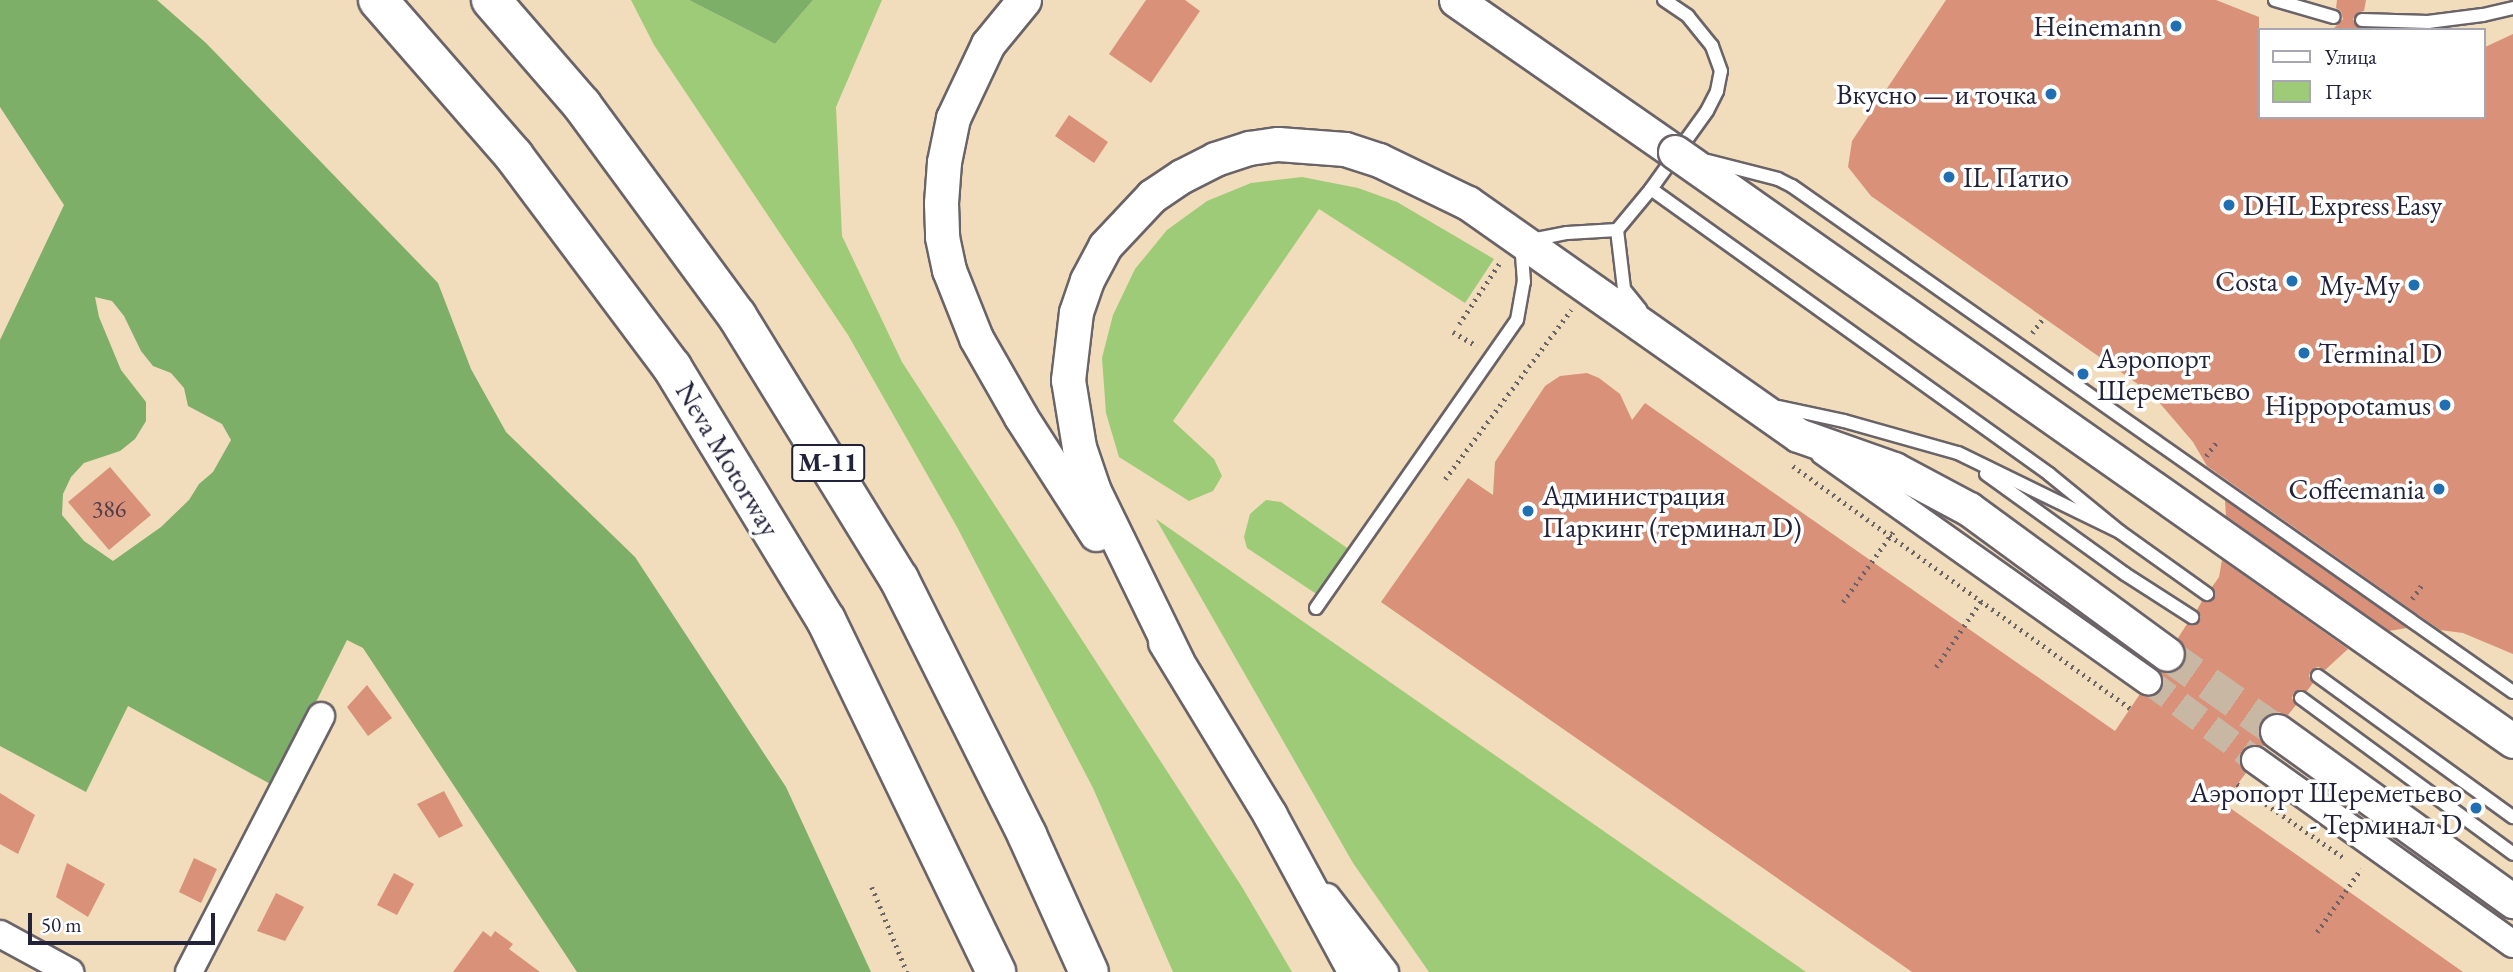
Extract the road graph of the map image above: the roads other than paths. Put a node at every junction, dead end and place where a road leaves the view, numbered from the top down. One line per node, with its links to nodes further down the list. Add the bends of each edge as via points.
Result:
1 (378, 0): 39 (highway, Neva Motorway / М-11, via 514,156 672,366 826,620)
2 (491, 0): 40 (highway, М-11, via 582,105 751,338 899,579 1027,835)
3 (1024, 0): 22 (street, via 988,44 953,118 941,203 949,270 976,338 998,378)
4 (1456, 0): 10 (street)
5 (1664, 0): 11 (lane, via 1702,30 1721,71 1707,111)
6 (2275, 0): 8 (lane)
7 (2513, 8): 9 (lane, via 2428,22)
8 (2334, 16)
9 (2362, 20)
10 (1675, 152): 25 (lane, bridge, via 1792,186); 29 (street, bridge)
11 (1651, 189): 12 (lane); 17 (lane, via 2049,474)
12 (1617, 230): 13 (lane); 14 (lane, via 1624,289)
13 (1518, 241): 14 (street); 19 (lane, via 1524,282 1517,320); 22 (street, via 1468,203 1379,160 1345,149 1278,144 1214,159 1182,176 1152,196 1105,246 1076,312 1068,380 1072,416 1094,491)
14 (1675, 347): 15 (street); 16 (lane, via 1785,411 1844,421)
15 (1795, 449): 21 (street, via 1894,468 1969,509); 24 (street)
16 (1958, 453): 17 (lane); 20 (lane)
17 (2120, 532): 18 (lane)
18 (2207, 594)
19 (1316, 608)
20 (2192, 617)
21 (2167, 654)
22 (1177, 661): 31 (street)
23 (2318, 676): 32 (lane)
24 (2148, 681)
25 (2513, 692)
26 (2301, 698): 33 (lane)
27 (321, 716): 38 (street)
28 (2277, 731): 34 (street)
29 (2513, 741)
30 (2255, 760): 36 (street)
31 (1270, 815): 41 (street); 42 (street)
32 (2513, 817)
33 (2513, 854)
34 (2513, 901)
35 (0, 934): 37 (street)
36 (2513, 944)
37 (70, 972)
38 (189, 972)
39 (996, 972)
40 (1089, 972)
41 (1355, 972)
42 (1385, 972)

